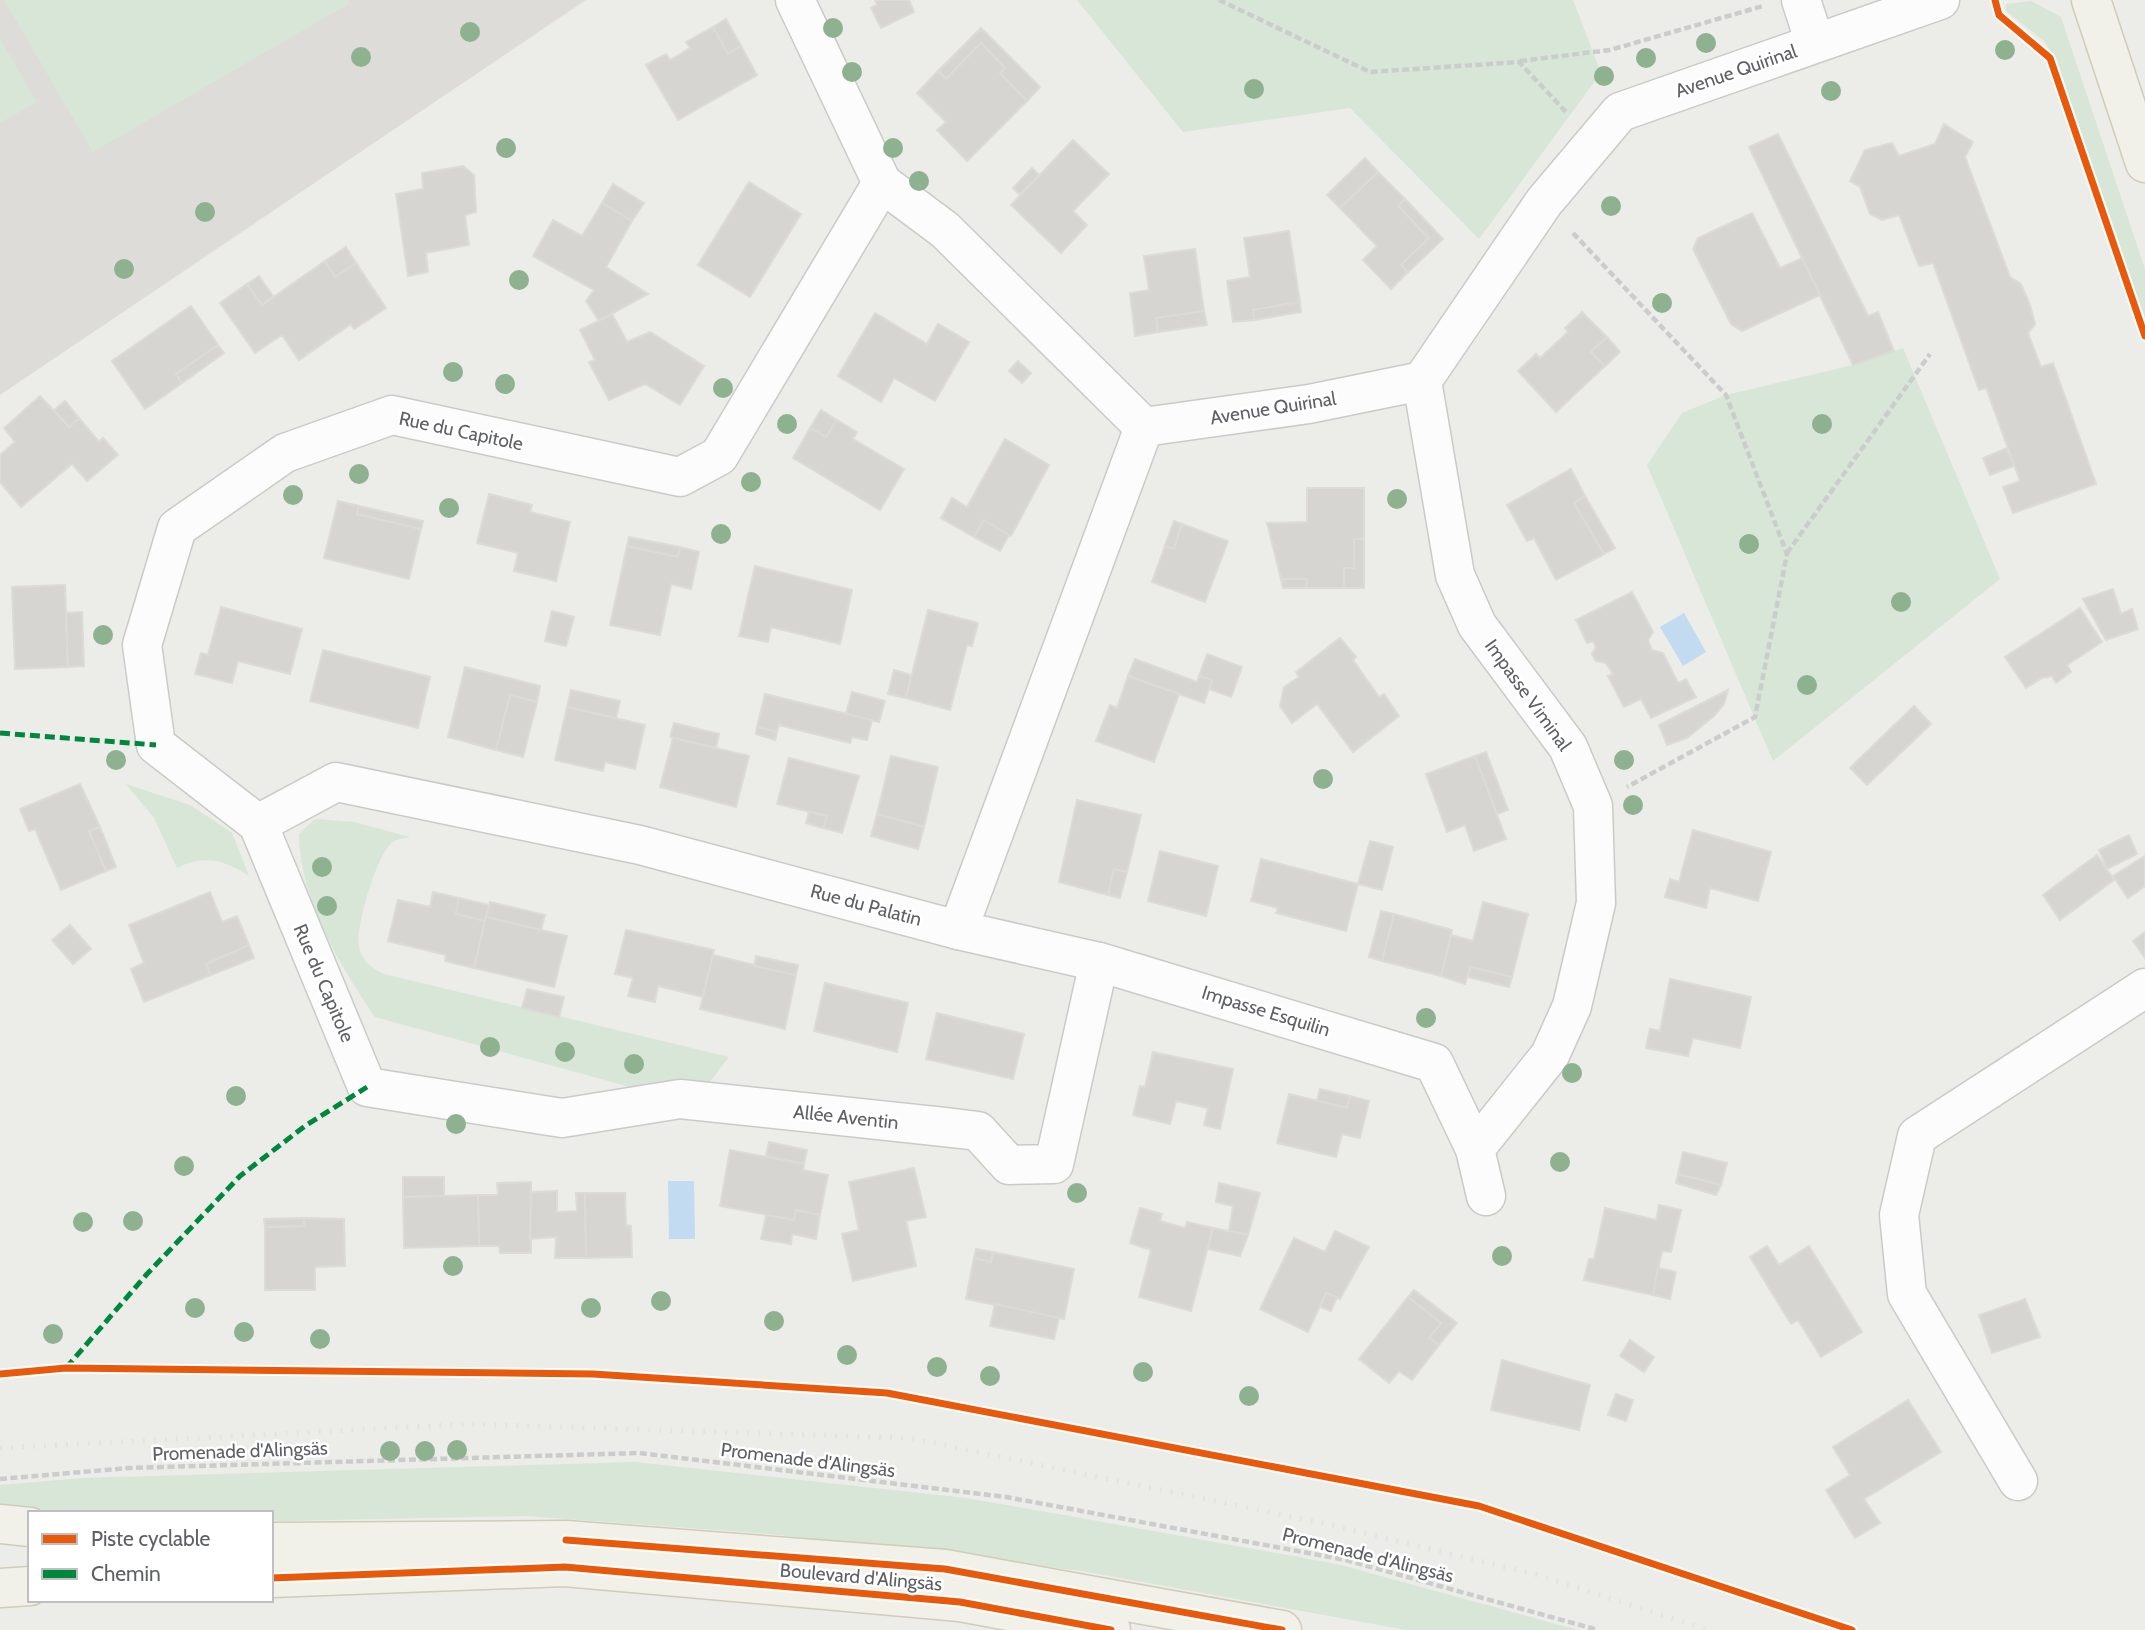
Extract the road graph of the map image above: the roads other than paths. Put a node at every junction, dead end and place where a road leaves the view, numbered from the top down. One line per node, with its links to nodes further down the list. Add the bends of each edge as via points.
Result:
1 (794, 0): 7 (street)
2 (1940, 0): 5 (street, Avenue Quirinal)
3 (2091, 0): 6 (main road)
4 (1787, 2): 5 (street, Avenue Quirinal)
5 (1815, 43): 8 (street, Avenue Quirinal, via 1620,111 1544,202)
6 (2145, 163)
7 (882, 183): 9 (street, via 945,230); 10 (street, Rue du Capitole, via 719,456 680,477 392,415 285,453 177,528 142,645 156,745)
8 (1422, 381): 9 (street, Avenue Quirinal, via 1309,404); 15 (street, Impasse Viminal, via 1455,575 1477,625 1568,747 1593,806 1596,903 1572,1006 1549,1055)
9 (1144, 427): 11 (street)
10 (258, 824): 11 (street, Rue du Palatin, via 336,782 640,845); 14 (street, Rue du Capitole, via 367,1087)
11 (958, 930): 12 (street, Impasse Esquilin)
12 (1099, 962): 14 (street, Allée Aventin, via 1054,1164 1009,1165 978,1131 680,1099 562,1118); 15 (street, Impasse Esquilin, via 1434,1063)
13 (2145, 988): 17 (street, via 1917,1136 1899,1214 1907,1294)
14 (421, 1097)
15 (1475, 1149): 16 (street, Impasse Esquilin)
16 (1486, 1196)
17 (2018, 1481)
18 (0, 1524): 19 (main road)
19 (28, 1527)
20 (273, 1542): 27 (main road, Boulevard d'Alingsäs, via 566,1540 945,1569)
21 (0, 1544): 22 (main road)
22 (28, 1544)
23 (273, 1578): 26 (main road, Boulevard d'Alingsäs, via 565,1567 960,1602)
24 (28, 1586): 25 (main road)
25 (0, 1588)
26 (1111, 1630)
27 (1282, 1630)

